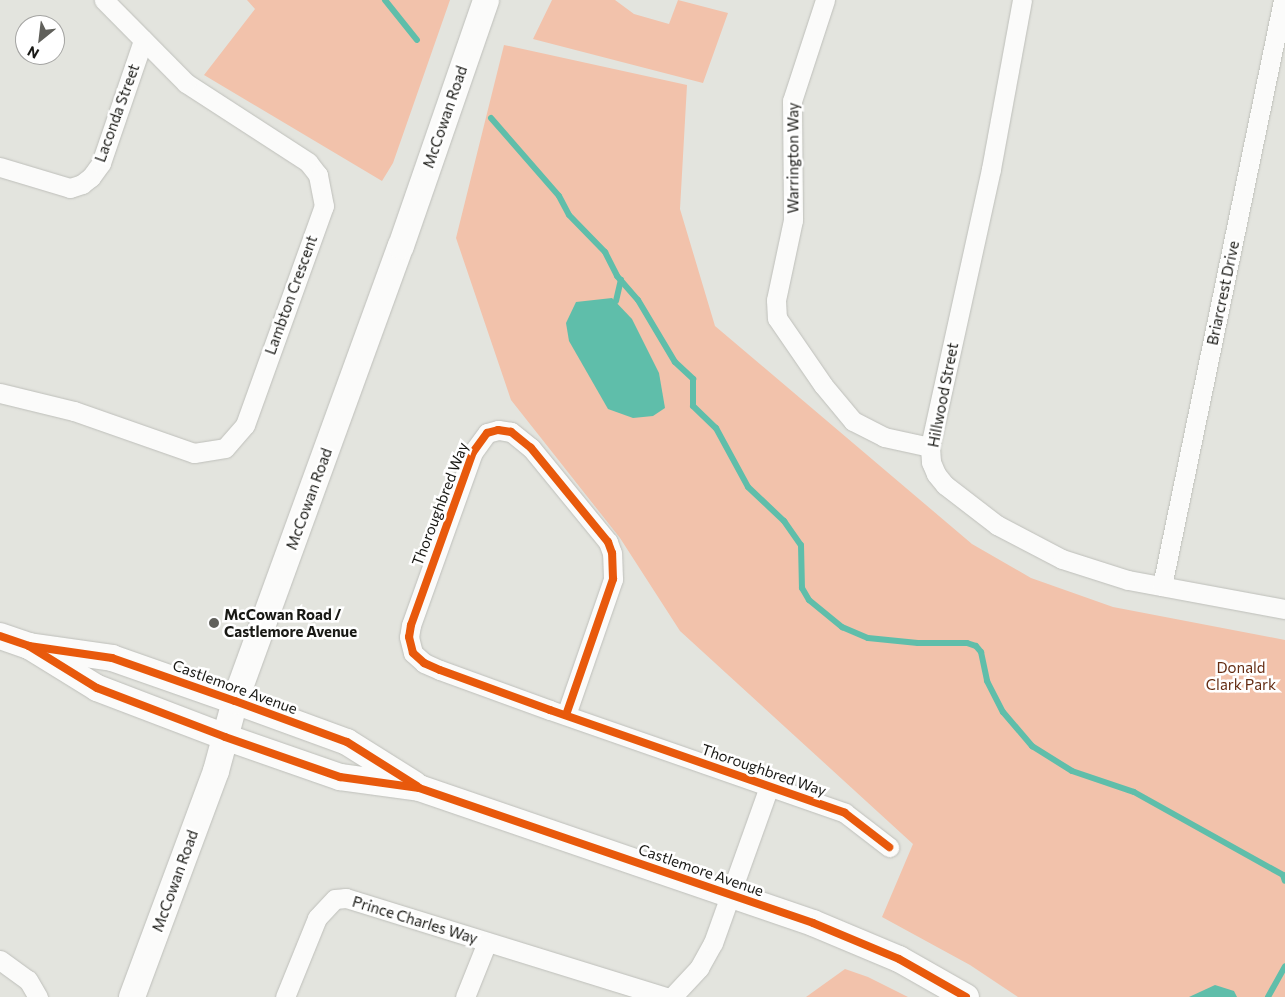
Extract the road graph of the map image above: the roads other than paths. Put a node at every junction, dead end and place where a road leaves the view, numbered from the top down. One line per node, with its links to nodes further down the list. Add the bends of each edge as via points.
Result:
1 (104, 0): 6 (street, Lambton Crescent)
2 (486, 0): 14 (street, McCowan Road, via 401,246)
3 (825, 0): 9 (street, Warrington Way, via 792,101 793,220 776,300 777,318 823,385 853,421 884,437)
4 (1022, 0): 9 (street, Hillwood Street, via 991,169)
5 (1283, 0): 10 (street, Briarcrest Drive)
6 (143, 40): 7 (street, Laconda Street, via 101,163 91,177 70,188); 8 (street, Lambton Crescent, via 170,70 202,96 308,162 318,175 323,191 324,206 245,425 225,448 194,453 74,410)
7 (0, 167)
8 (0, 393)
9 (930, 446): 10 (street, Hillwood Street, via 931,462 945,485 997,525 1039,548 1089,569)
10 (1162, 586): 11 (street, Hillwood Street)
11 (1285, 609)
12 (0, 636): 13 (street, Castlemore Avenue)
13 (29, 646): 14 (street, Castlemore Avenue, via 112,658); 16 (street, Castlemore Avenue, via 97,688)
14 (235, 701): 16 (street, McCowan Road); 18 (street, Castlemore Avenue, via 347,742)
15 (566, 715): 15 (street, Thoroughbred Way, via 613,579 612,553 608,542 531,448 511,432 498,430 487,433 473,452 409,638 413,653 424,663); 17 (street, Thoroughbred Way)
16 (225, 737): 18 (street, Castlemore Avenue, via 340,777); 24 (street, McCowan Road, via 216,771)
17 (769, 786): 19 (street, Thoroughbred Way, via 845,813); 20 (street)
18 (419, 788): 20 (street, Castlemore Avenue)
19 (889, 847)
20 (729, 895): 28 (street, via 706,956 685,986); 29 (street, Castlemore Avenue, via 876,947)
21 (487, 942): 25 (street, Prince Charles Way, via 357,901 335,899 317,918); 26 (street, Prince Charles Way); 27 (street, Prince Charles Way)
22 (0, 960): 23 (street, via 28,980)
23 (38, 997)
24 (132, 997)
25 (285, 997)
26 (465, 997)
27 (666, 997)
28 (672, 997)
29 (966, 997)

